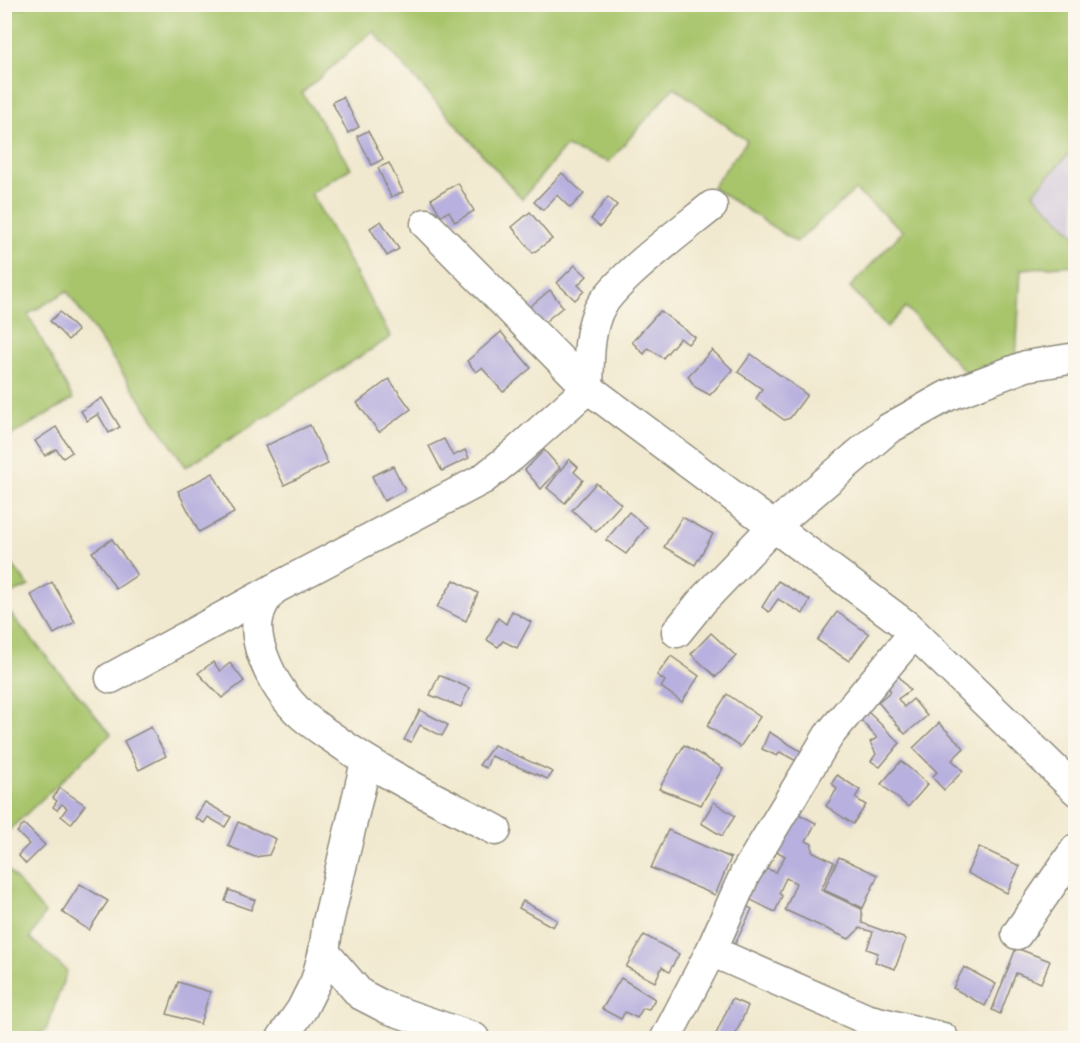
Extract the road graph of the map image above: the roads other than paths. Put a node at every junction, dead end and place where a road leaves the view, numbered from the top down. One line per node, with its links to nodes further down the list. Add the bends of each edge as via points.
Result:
1 (712, 206): 4 (street, via 610,293 597,312 590,338)
2 (426, 224): 4 (street)
3 (1076, 358): 5 (street, via 1026,366 947,396 888,429)
4 (588, 388): 5 (street); 6 (street, via 483,479)
5 (773, 527): 7 (street); 8 (street)
6 (274, 588): 9 (street); 10 (street, via 261,606 256,629 267,667 303,717)
7 (677, 632)
8 (914, 633): 11 (street); 15 (street, via 829,735 745,874)
9 (111, 678)
10 (366, 762): 12 (street); 16 (street)
11 (1076, 790)
12 (496, 830)
13 (1076, 849): 14 (street)
14 (1017, 934)
15 (711, 951): 19 (street); 20 (street, via 866,1019)
16 (324, 952): 17 (street, via 316,981); 18 (street, via 360,994 387,1008)
17 (282, 1038)
18 (474, 1038)
19 (666, 1038)
20 (943, 1038)

